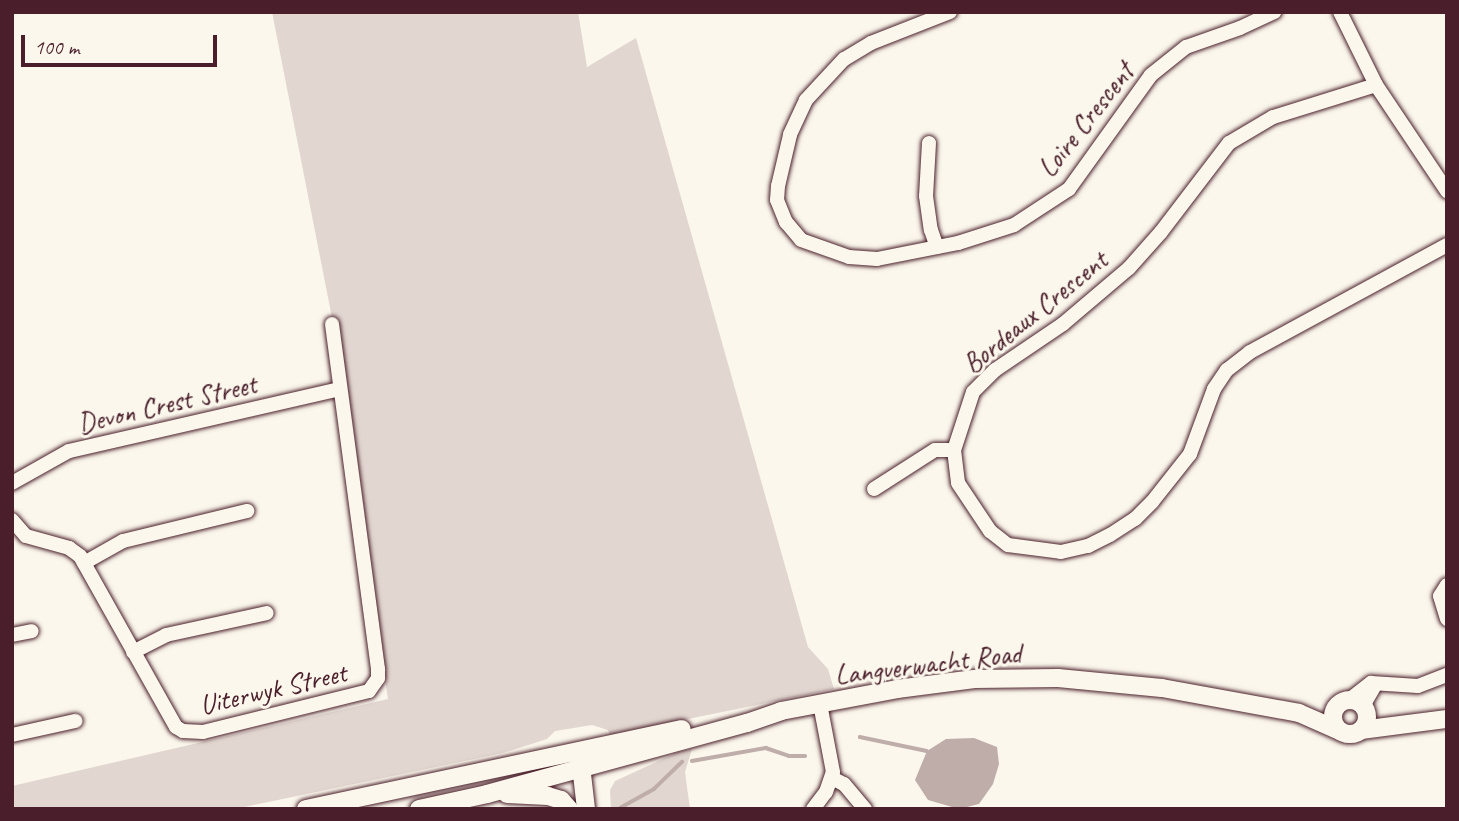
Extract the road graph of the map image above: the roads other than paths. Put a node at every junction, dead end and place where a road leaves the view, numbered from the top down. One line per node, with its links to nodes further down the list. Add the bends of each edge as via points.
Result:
1 (950, 12): 8 (street, Loire Crescent, via 871,43 833,69 798,115 778,186 786,222 802,240 821,249 877,259)
2 (1273, 12): 8 (street, Loire Crescent, via 1186,47 1151,75 1069,189 1014,225)
3 (1340, 12): 4 (street)
4 (1376, 85): 6 (street); 11 (street, Bordeaux Crescent, via 1273,117 1228,143 1129,268 979,386 966,408)
5 (929, 143): 8 (street, via 926,196)
6 (1447, 191)
7 (1447, 246): 11 (street, Bordeaux Crescent, via 1250,352 1227,370 1214,389 1190,454 1170,482 1135,519 1088,546 1061,552 1008,544 990,531 962,490)
8 (937, 247)
9 (332, 324): 10 (street, Uiterwyk Street)
10 (339, 389): 12 (street, Devon Crest Street, via 69,451); 22 (street, Uiterwyk Street, via 378,669 374,684 361,695 191,733 176,727)
11 (954, 450): 13 (street, via 934,450)
12 (12, 483)
13 (874, 489)
14 (247, 511): 16 (street, via 123,541)
15 (12, 520): 16 (street, Uiterwyk Street, via 26,536 73,550)
16 (84, 563): 22 (street, Uiterwyk Street)
17 (1447, 585): 19 (street, via 1440,602)
18 (267, 613): 22 (street, via 166,635)
19 (1447, 620)
20 (32, 631): 21 (street)
21 (12, 635)
22 (133, 652)
23 (1447, 675): 25 (street, via 1418,686 1367,684)
24 (820, 704): 26 (street, Langverwacht Road, via 974,679 1058,678 1162,688); 33 (street, Langverwacht Road, via 744,715); 34 (street, via 832,752)
25 (1354, 705): 26 (street, Langverwacht Road); 29 (street); 30 (street, via 1367,721); 31 (street, via 1333,718)
26 (1299, 713): 31 (street, Langverwacht Road)
27 (1447, 719): 29 (street)
28 (75, 721): 32 (street)
29 (1406, 723): 30 (street)
30 (1361, 730): 31 (street)
31 (1340, 731)
32 (12, 735)
33 (580, 759): 35 (street, Langverwacht Road); 36 (street, Langverwacht Road); 39 (street)
34 (832, 778): 40 (street); 41 (street, via 844,784)
35 (487, 794): 37 (street, Langverwacht Road); 38 (street, via 548,796)
36 (306, 809)
37 (419, 809)
38 (569, 809)
39 (586, 809)
40 (813, 809)
41 (865, 809)

